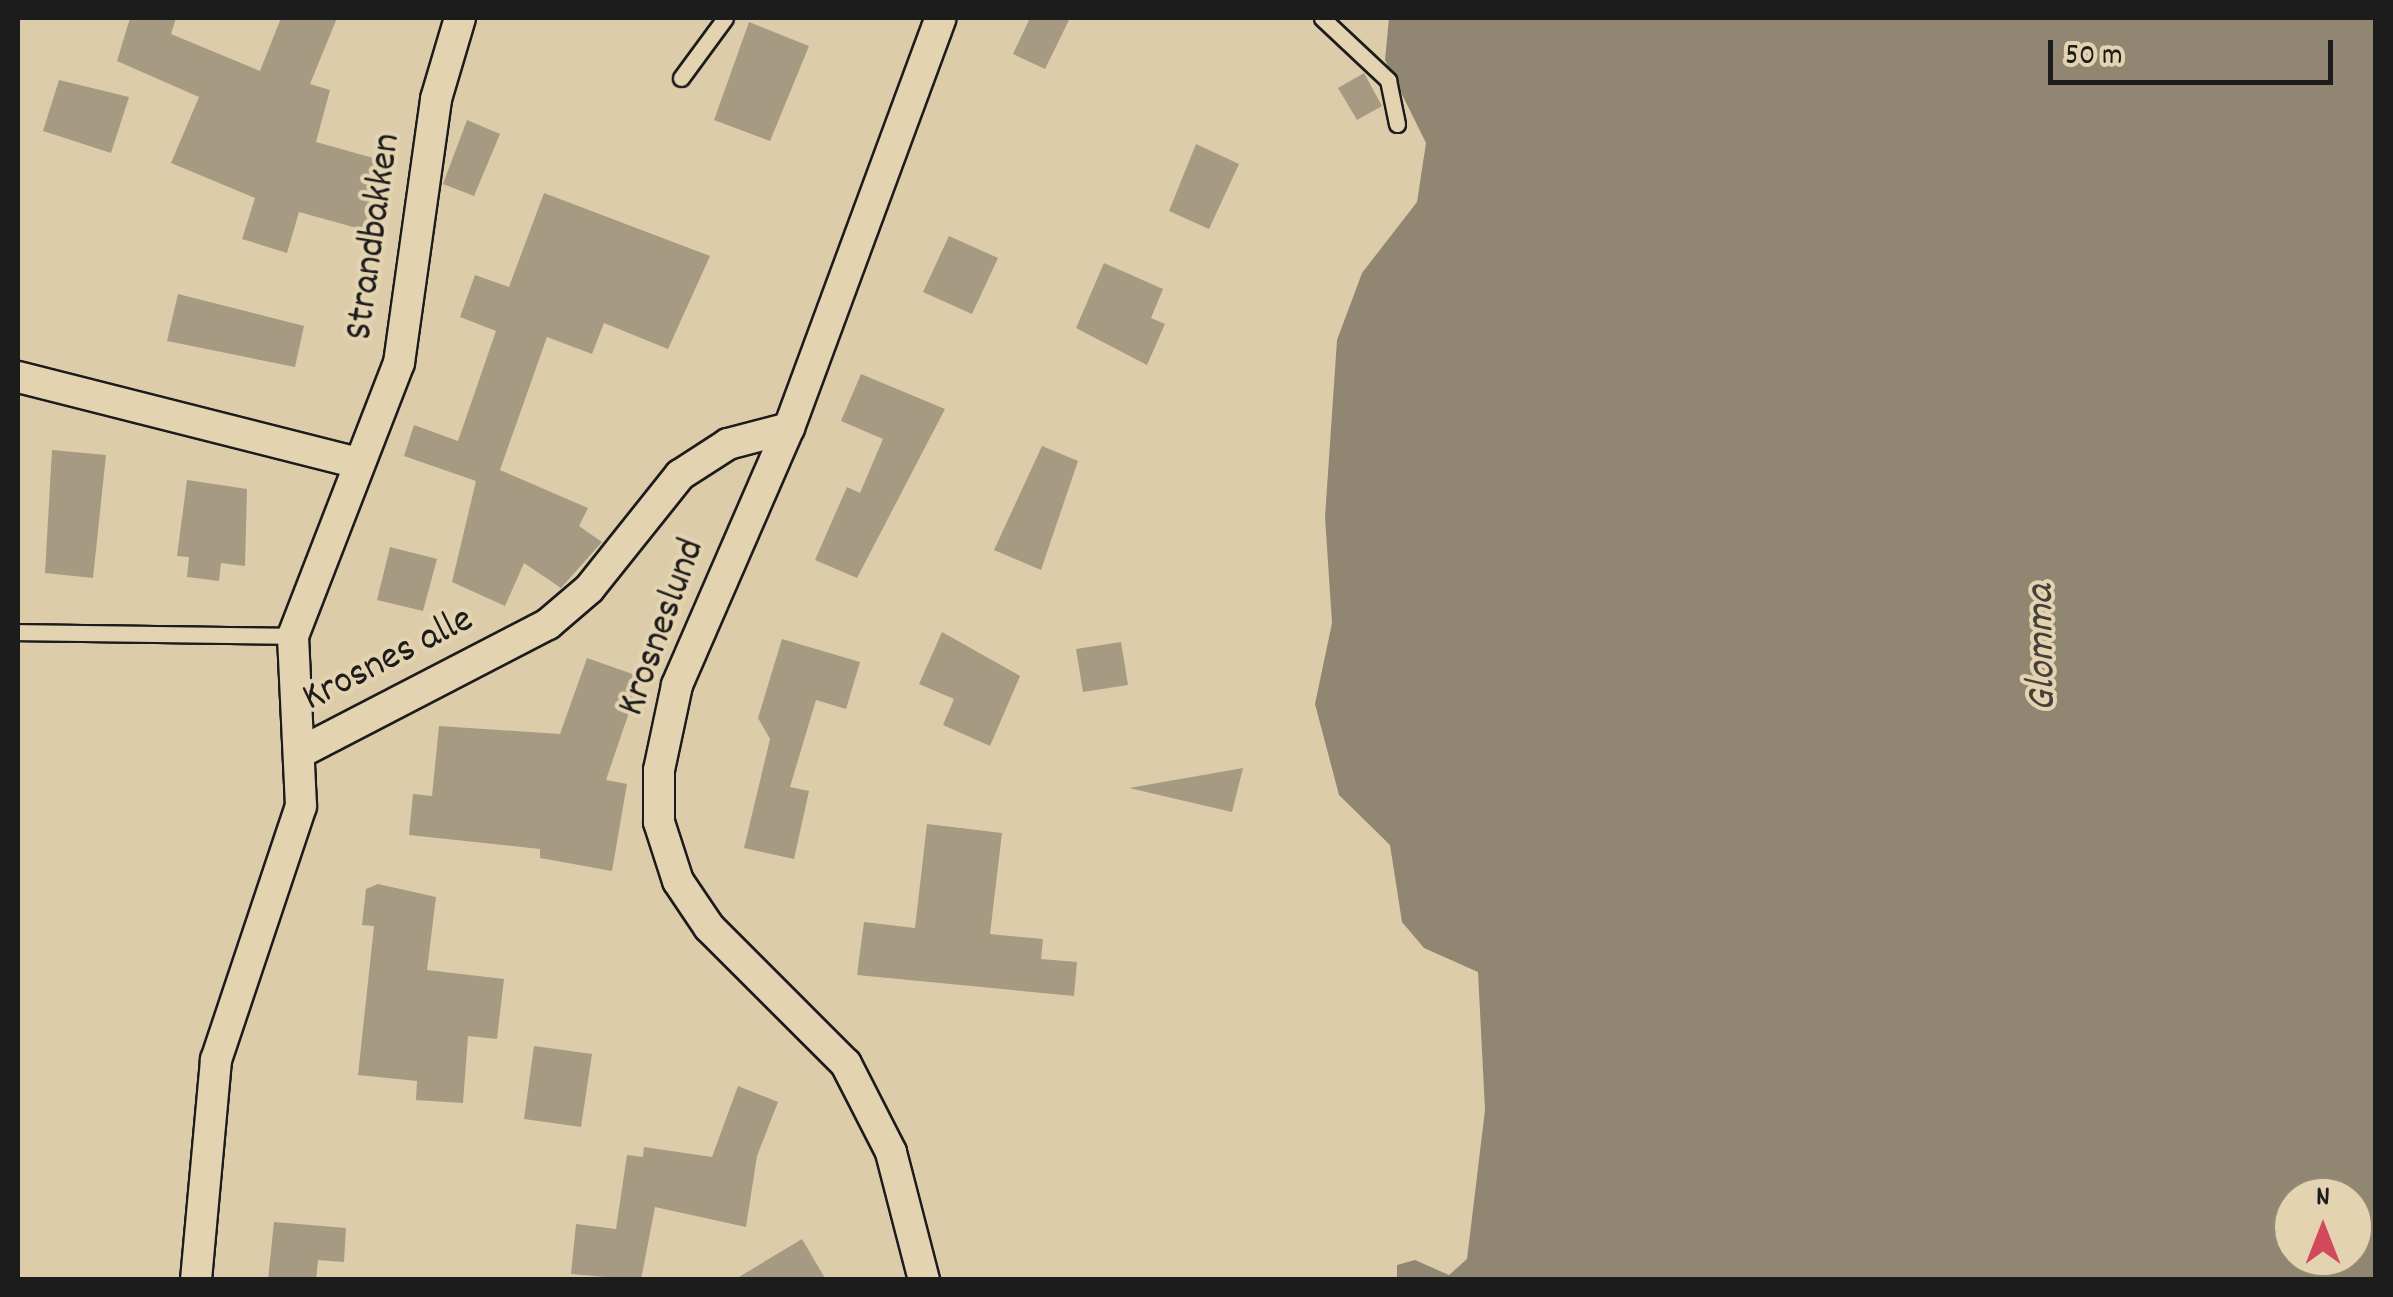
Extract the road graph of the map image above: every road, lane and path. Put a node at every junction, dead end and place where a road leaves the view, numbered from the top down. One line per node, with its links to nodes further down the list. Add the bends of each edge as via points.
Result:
1 (460, 18): 9 (street, Strandbakken, via 428,146 406,333)
2 (725, 18): 5 (lane)
3 (942, 18): 8 (street, Krosneslund)
4 (1322, 18): 6 (lane, via 1388,80)
5 (680, 78)
6 (1397, 124)
7 (18, 377): 9 (street)
8 (789, 428): 12 (street, Krosnes alle, via 728,444 680,475 589,589 548,624); 14 (street, Krosneslund, via 677,685 659,770 660,822 678,881 709,927 804,1015 869,1103 908,1202)
9 (359, 464): 11 (street, Strandbakken)
10 (18, 632): 11 (lane)
11 (293, 636): 12 (street, Strandbakken)
12 (305, 750): 13 (street, Krosnes alle, via 288,853 216,1060)
13 (196, 1280)
14 (924, 1280)

